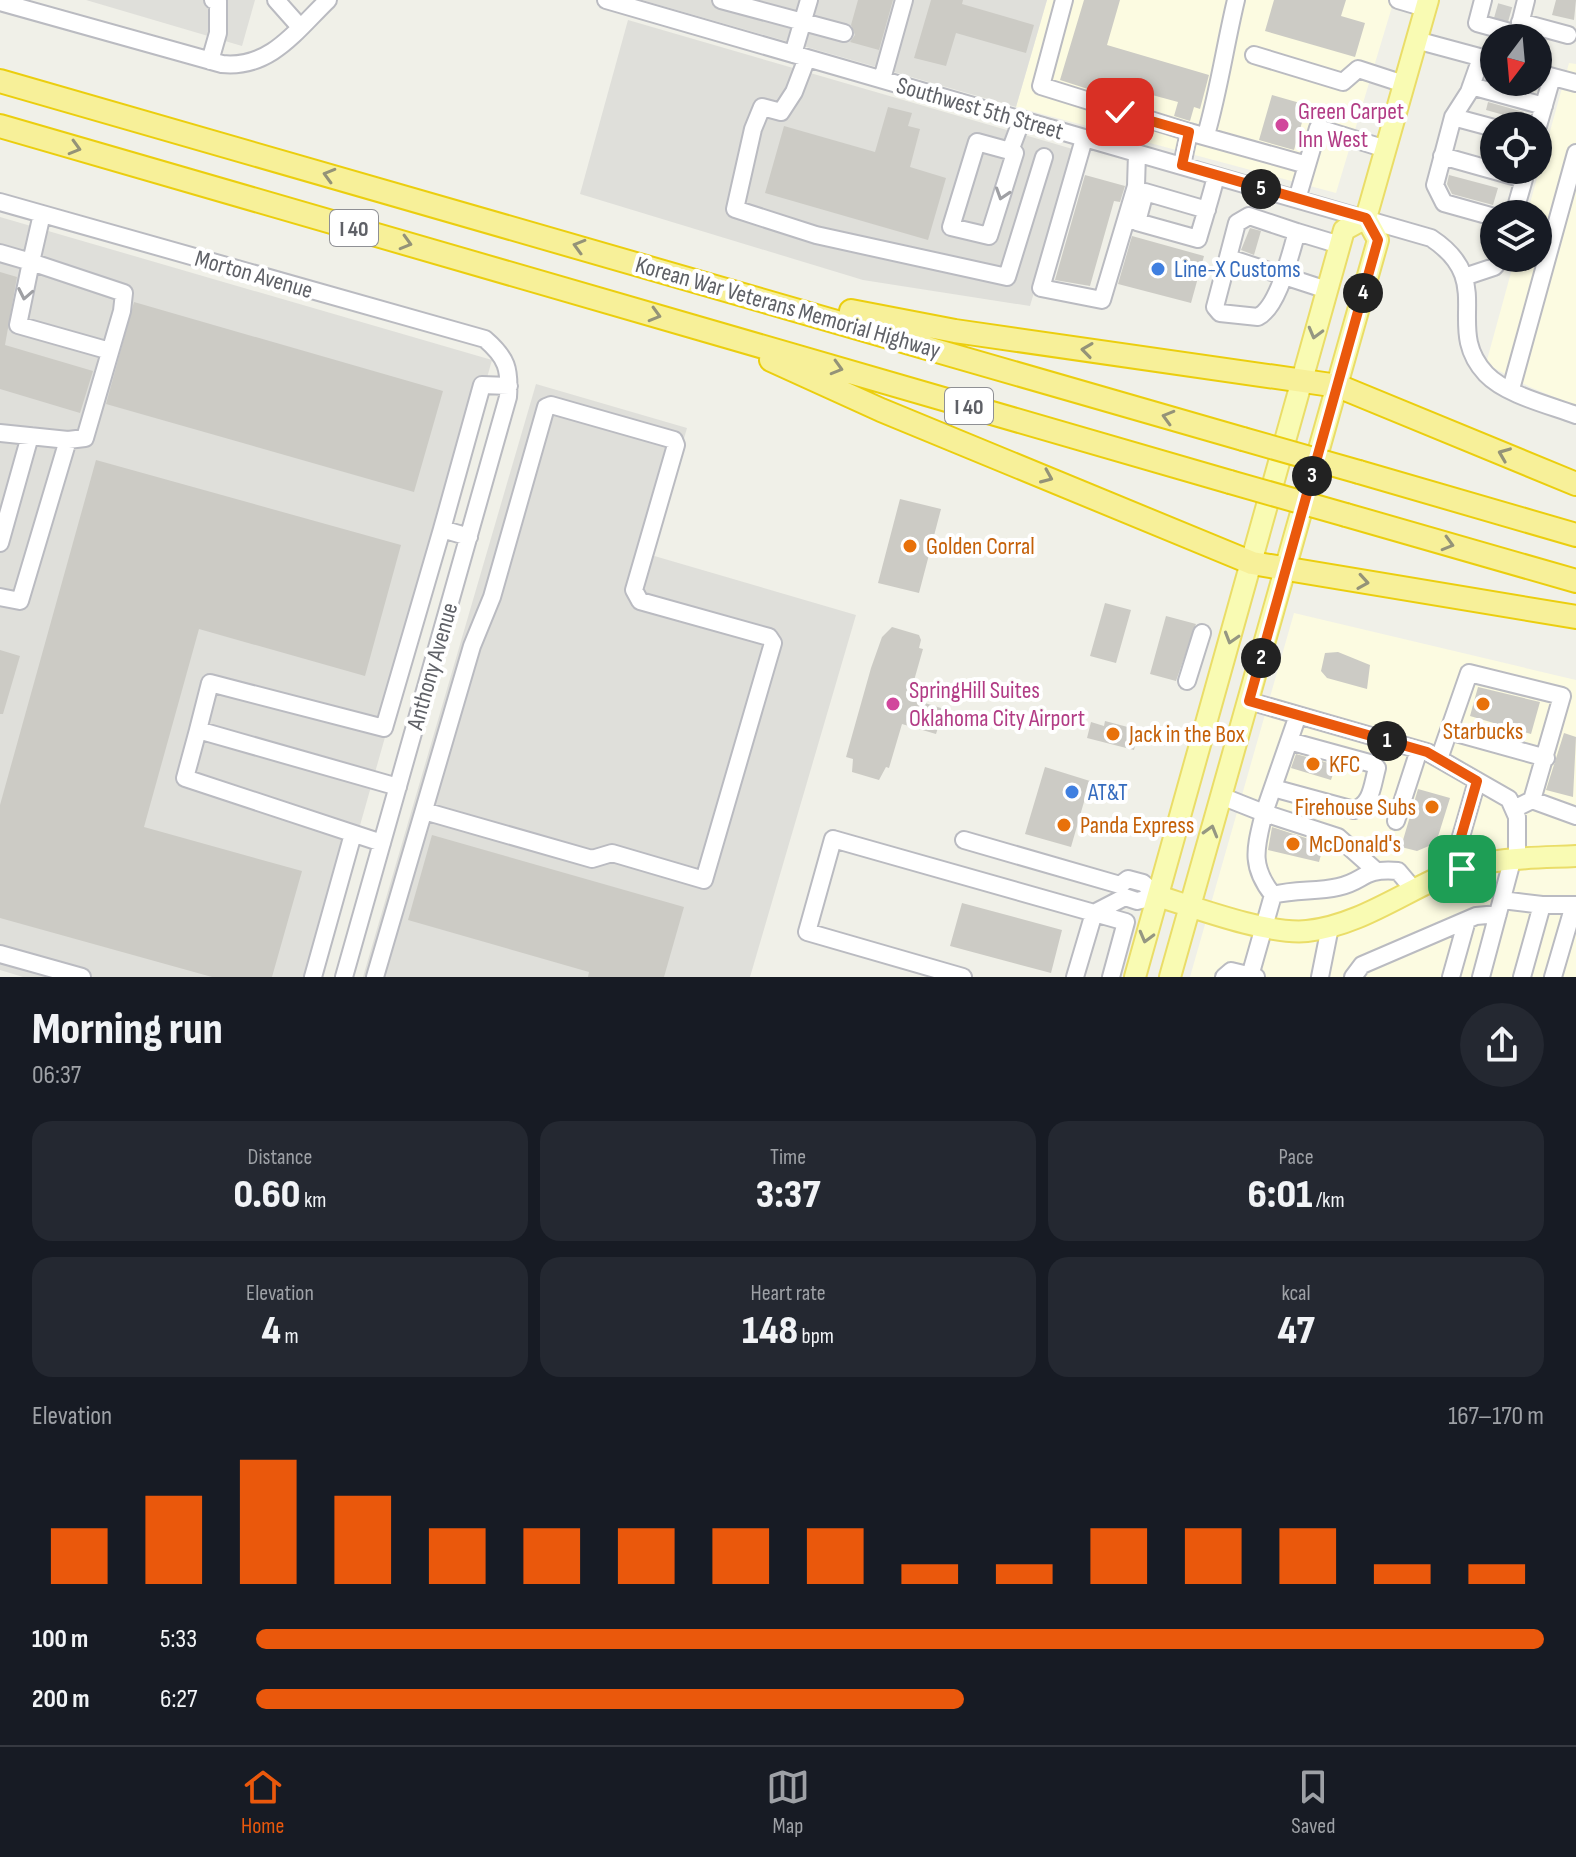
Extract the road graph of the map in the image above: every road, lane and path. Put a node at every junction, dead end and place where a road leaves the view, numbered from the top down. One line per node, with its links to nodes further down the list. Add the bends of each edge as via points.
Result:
1 (217, 0): 26 (street, via 218,33)
2 (276, 0): 19 (street)
3 (328, 0): 19 (street)
4 (609, 0): 16 (street, Southwest 5th Street)
5 (675, 0): 16 (street)
6 (721, 0): 18 (street)
7 (809, 0): 18 (street)
8 (904, 0): 29 (street)
9 (1064, 0): 41 (street, via 1041,86)
10 (1236, 0): 41 (street, via 1223,75)
11 (1398, 0): 14 (street)
12 (1526, 0): 17 (street)
13 (0, 2): 15 (street)
14 (1426, 4): 22 (main road)
15 (28, 5): 26 (street)
16 (669, 18): 24 (street, Southwest 5th Street)
17 (1506, 18): 21 (street)
18 (802, 22): 20 (street); 24 (street)
19 (300, 27): 26 (street, via 273,53 252,64)
20 (844, 33)
21 (1568, 35)
22 (1416, 40): 25 (street); 32 (main road)
23 (1254, 55): 32 (street, via 1343,82 1358,69)
24 (800, 56): 29 (street, Southwest 5th Street); 48 (street, via 794,92 781,112 762,107 735,209 816,235 1007,277)
25 (1480, 58)
26 (210, 61)
27 (1480, 71): 33 (street)
28 (1552, 77): 31 (street)
29 (882, 79): 38 (street, Southwest 5th Street)
30 (0, 81): 67 (highway, Korean War Veterans Memorial Highway / I 40, one-way to 30)
31 (1576, 83)
32 (1404, 84): 43 (main road)
33 (1471, 86): 35 (street); 37 (street)
34 (1544, 96): 35 (street)
35 (1544, 106): 36 (street)
36 (1542, 112)
37 (1453, 117): 39 (street); 47 (street)
38 (1022, 119): 42 (street, Southwest 5th Street); 44 (street)
39 (1480, 124)
40 (0, 126): 70 (highway, Korean War Veterans Memorial Highway / I 40, one-way to 70)
41 (1198, 134): 49 (street); 50 (street)
42 (1084, 139): 45 (street, Southwest 5th Street); 45 (street, via 1041,288 1102,300 1136,186)
43 (1386, 149): 50 (street, via 1318,128); 58 (main road)
44 (1013, 152): 44 (street, one-way to 44, via 989,236 951,227 977,142)
45 (1137, 153): 49 (street, Southwest 5th Street)
46 (1576, 153): 76 (street)
47 (1442, 156): 53 (street, via 1524,179); 56 (street, via 1435,185 1444,203)
48 (1044, 157)
49 (1182, 165): 51 (street, Southwest 5th Street)
50 (1307, 165): 52 (street)
51 (1216, 176): 52 (street, Southwest 5th Street); 55 (street)
52 (1291, 197): 58 (street, Southwest 5th Street); 59 (street)
53 (1518, 200)
54 (0, 202): 57 (street, Morton Avenue)
55 (1207, 210)
56 (1480, 213)
57 (42, 214): 64 (street); 72 (street, Morton Avenue, via 485,339)
58 (1366, 218): 61 (main road, via 1344,230); 68 (street, Southwest 5th Street, via 1431,238 1452,254); 75 (main road, via 1378,240)
59 (1279, 225): 60 (street); 63 (street, via 1249,216 1237,223)
60 (1297, 232): 61 (street); 66 (street)
61 (1340, 245): 69 (main road)
62 (0, 253): 64 (street)
63 (1229, 258): 66 (street); 66 (street, via 1215,307 1220,313 1263,315)
64 (31, 262): 71 (street, via 124,293); 71 (street, one-way to 71, via 18,325)
65 (1480, 272): 68 (street)
66 (1285, 274): 69 (street)
67 (681, 275): 73 (highway, one-way to 67, via 920,325); 85 (highway, Korean War Veterans Memorial Highway / I 40, one-way to 67, bridge)
68 (1467, 276): 76 (street, via 1469,346 1487,375)
69 (1327, 290): 73 (main road, one-way to 73)
70 (708, 330): 88 (highway, one-way to 88, via 881,410); 90 (highway, Korean War Veterans Memorial Highway / I 40, one-way to 90, bridge)
71 (110, 351): 80 (street, via 85,438)
72 (504, 355): 74 (street, Anthony Avenue)
73 (1303, 381): 75 (highway); 88 (main road)
74 (509, 386): 82 (street, via 482,385); 83 (street, Anthony Avenue)
75 (1338, 386): 81 (highway, one-way to 75); 89 (main road)
76 (1511, 389): 77 (street)
77 (1576, 415)
78 (0, 433): 79 (street)
79 (30, 436): 80 (street); 87 (street)
80 (68, 440): 91 (street, via 20,601)
81 (1576, 484)
82 (452, 491): 83 (street); 84 (street)
83 (480, 498): 86 (street, Anthony Avenue)
84 (442, 529): 86 (street); 99 (street)
85 (1576, 535)
86 (469, 537): 102 (street, Anthony Avenue)
87 (0, 543)
88 (1252, 563): 89 (highway); 127 (main road, one-way to 127)
89 (1286, 569): 92 (highway, one-way to 92); 95 (main road)
90 (1576, 581)
91 (0, 597)
92 (1576, 617)
93 (1202, 633): 94 (street)
94 (1187, 681)
95 (1249, 701): 98 (street); 110 (main road)
96 (1558, 710): 97 (street); 101 (street, via 1562,696 1469,673); 105 (street)
97 (1576, 714)
98 (1298, 715): 103 (street); 104 (street)
99 (384, 728): 100 (street, via 210,683); 102 (street)
100 (198, 730): 108 (street); 117 (street, via 185,778)
101 (1449, 731): 105 (street); 106 (street)
102 (412, 738): 108 (street, Anthony Avenue)
103 (1289, 741): 109 (street); 109 (street, via 1373,764 1377,768 1364,807 1354,810)
104 (1419, 750): 106 (street); 116 (street)
105 (1546, 758): 111 (street)
106 (1439, 759): 107 (street)
107 (1477, 781): 112 (street, via 1509,799); 123 (street, via 1460,840)
108 (398, 787): 119 (street, Anthony Avenue)
109 (1273, 788): 114 (street)
110 (1221, 796): 114 (street); 130 (main road, one-way to 110)
111 (1532, 800): 112 (street); 115 (street)
112 (1514, 809): 121 (street)
113 (424, 811): 113 (street, via 546,407 674,440 634,590 640,601 769,637 773,643 704,880 612,853 592,859); 142 (street)
114 (1264, 813): 122 (street, via 1338,837); 126 (street, via 1257,863 1259,877)
115 (1576, 816)
116 (1396, 821)
117 (353, 834): 119 (street); 140 (street)
118 (964, 840): 125 (street)
119 (382, 843): 141 (street, Anthony Avenue)
120 (1576, 856): 121 (main road)
121 (1515, 860): 123 (main road); 131 (street)
122 (1374, 869): 124 (street, via 1398,871); 126 (street, via 1339,887)
123 (1462, 869): 124 (main road)
124 (1414, 890): 135 (main road)
125 (1122, 891): 127 (street, via 1137,901); 132 (street)
126 (1273, 895): 134 (street)
127 (1158, 896): 130 (main road); 146 (main road, one-way to 146)
128 (1542, 905): 129 (street); 131 (street); 152 (street)
129 (1575, 905): 153 (street)
130 (1190, 906): 134 (main road); 147 (main road)
131 (1500, 907): 133 (street); 151 (street)
132 (1094, 913): 143 (street, via 833,839 807,932); 144 (street); 145 (street, via 1126,922)
133 (1467, 920): 149 (street, via 1362,965); 150 (street)
134 (1262, 925): 135 (main road, via 1304,932); 138 (street)
135 (1330, 927): 139 (street)
136 (0, 954): 137 (street)
137 (72, 976)
138 (1253, 976): 148 (street, via 1231,971)
139 (1322, 976)
140 (313, 977)
141 (344, 977)
142 (375, 977)
143 (963, 977)
144 (1075, 977)
145 (1111, 977)
146 (1135, 977)
147 (1170, 977)
148 (1224, 977)
149 (1353, 977)
150 (1451, 977)
151 (1481, 977)
152 (1522, 977)
153 (1553, 977)

